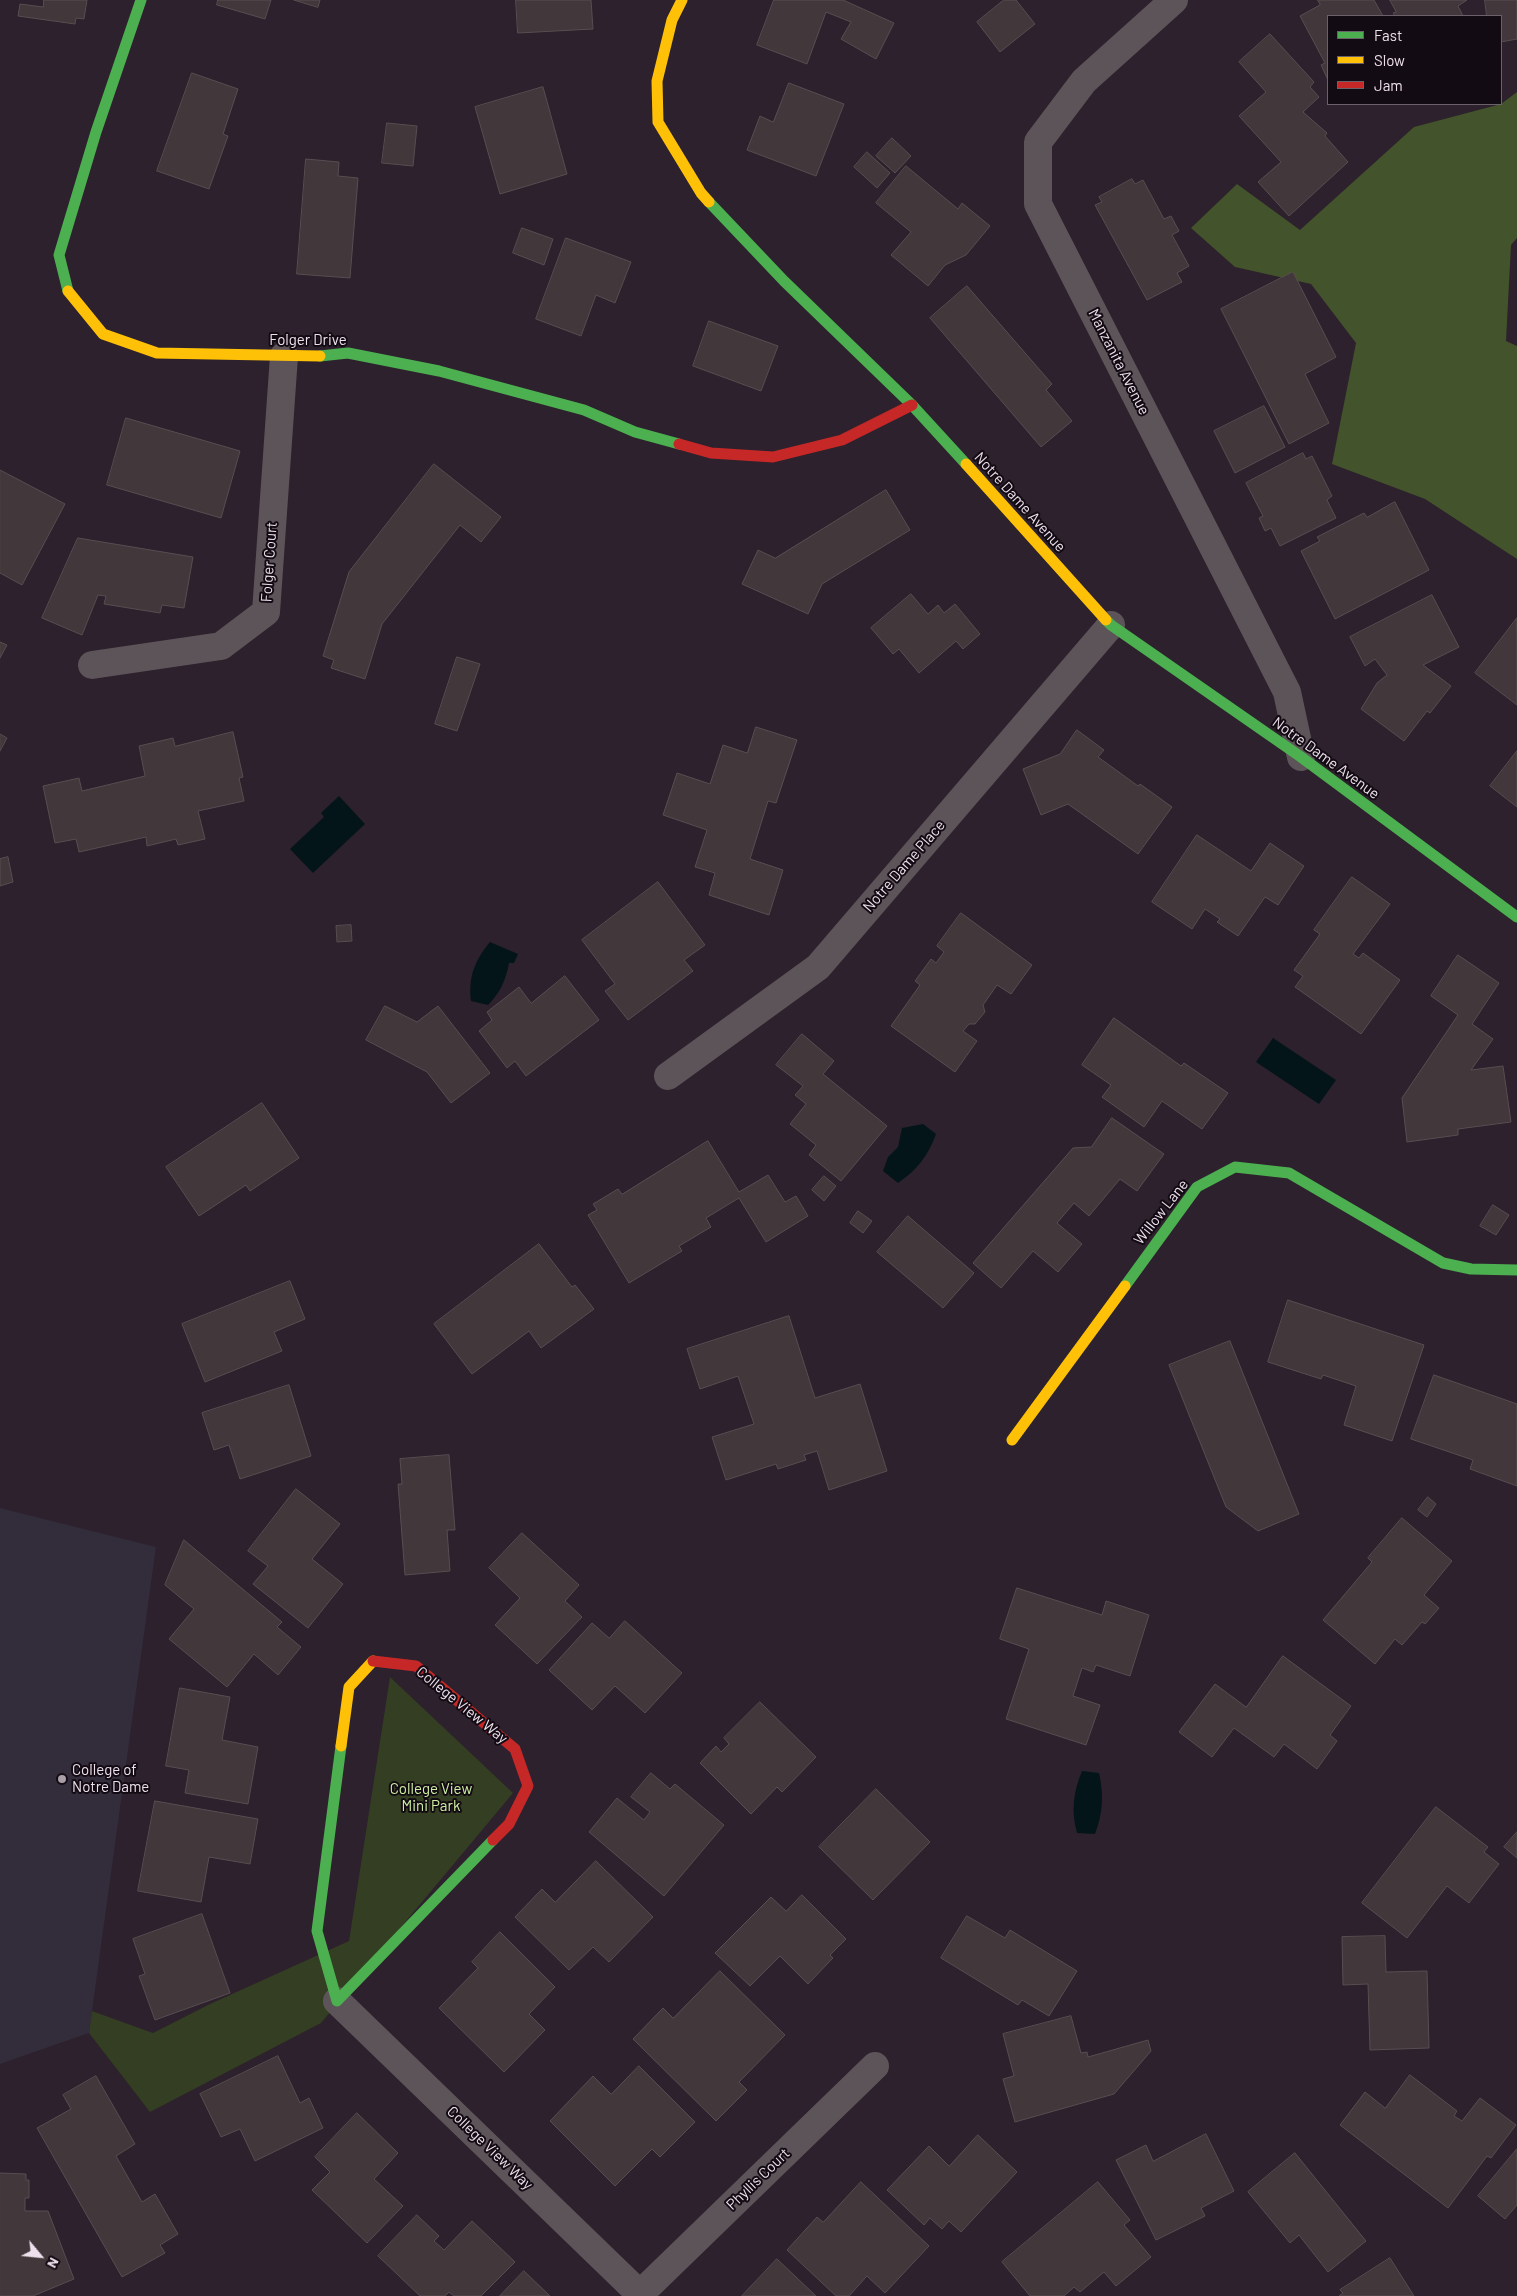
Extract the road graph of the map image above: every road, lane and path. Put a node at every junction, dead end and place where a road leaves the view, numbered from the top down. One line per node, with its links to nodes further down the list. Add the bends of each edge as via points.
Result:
1 (141, 0): 4 (street, Folger Drive, via 59,255 68,293 103,334 157,353)
2 (682, 0): 5 (street, Notre Dame Avenue, via 672,20 657,81 658,122 701,193 784,280)
3 (1174, 0): 8 (street, Manzanita Avenue, via 1084,81 1038,142 1038,204 1287,692)
4 (284, 356): 5 (street, Folger Drive, via 348,353 439,371 584,410 635,432 711,453 773,457 842,440); 7 (street, Folger Court, via 266,612 221,646)
5 (912, 405): 6 (street, Notre Dame Avenue)
6 (1111, 625): 8 (street, Notre Dame Avenue); 10 (street, Notre Dame Place, via 818,967)
7 (92, 665)
8 (1301, 757): 9 (street, Notre Dame Avenue)
9 (1517, 917)
10 (668, 1076)
11 (1517, 1270): 12 (street, Willow Lane, via 1471,1269 1443,1263 1289,1173 1235,1167 1197,1187)
12 (1012, 1440)
13 (337, 2002): 13 (street, College View Way, via 508,1824 528,1786 515,1749 416,1666 374,1661 349,1688 316,1931); 15 (street, College View Way)
14 (875, 2066): 15 (street, Phyllis Court)
15 (642, 2294)

